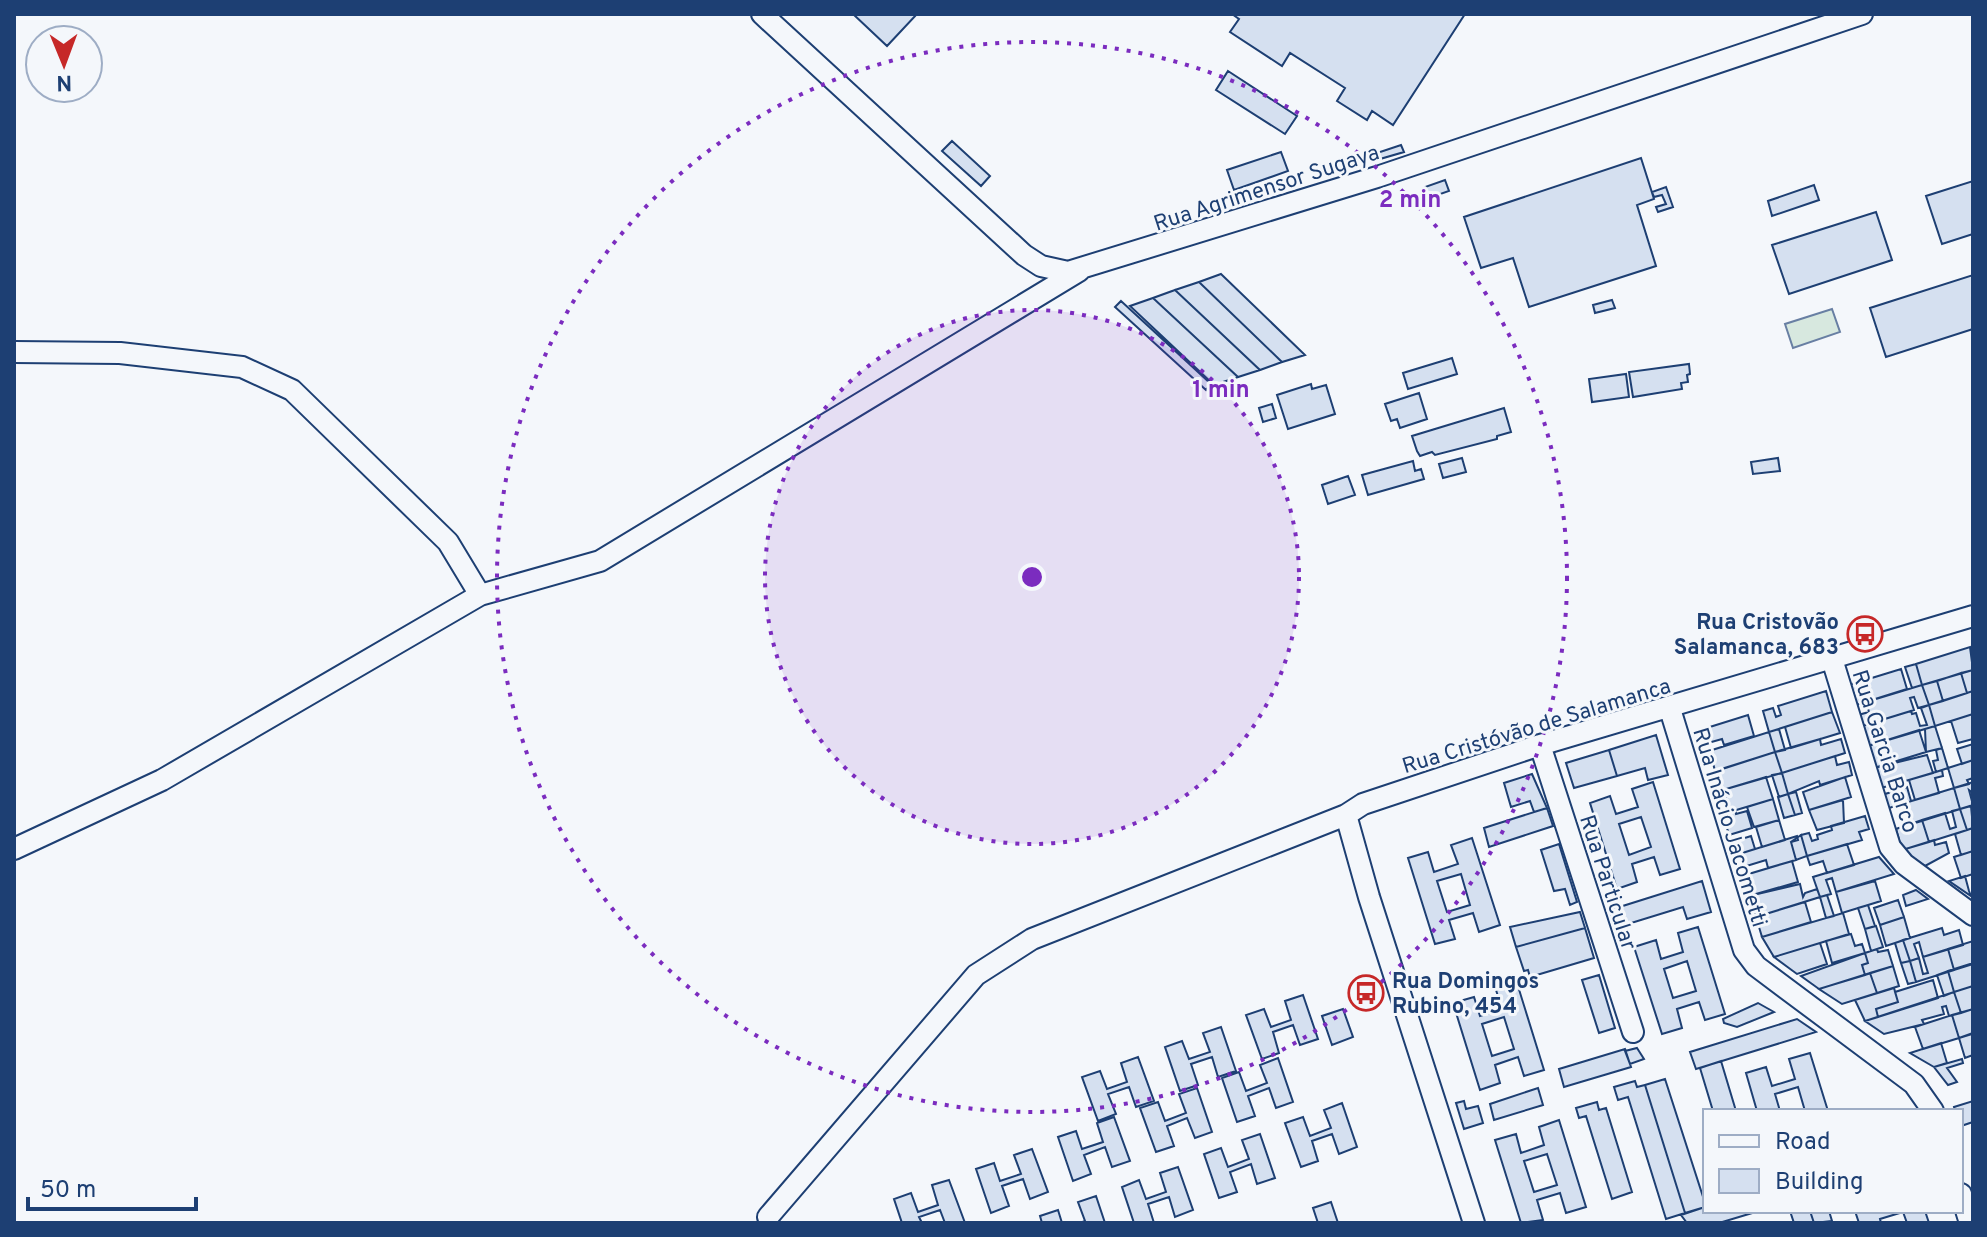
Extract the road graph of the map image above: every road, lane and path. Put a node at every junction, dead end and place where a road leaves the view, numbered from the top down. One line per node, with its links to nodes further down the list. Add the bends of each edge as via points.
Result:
1 (762, 14): 3 (street, Rua Agrimensor Sugaya, via 1024,255 1060,272)
2 (1862, 14): 3 (street, Rua Agrimensor Sugaya)
3 (1079, 271): 5 (street, via 600,561)
4 (14, 352): 5 (street, via 120,353 242,367 292,390 448,542)
5 (480, 595): 11 (street, via 162,780)
6 (1973, 616): 7 (street, Rua Cristóvão de Salamanca)
7 (1832, 659): 8 (street, Rua Cristóvão de Salamanca); 12 (street, Rua Garcia Barco, via 1890,847 1904,864)
8 (1670, 709): 9 (street, Rua Cristóvão de Salamanca); 14 (street, Rua Inácio Jacometti, via 1744,950 1756,966 1914,1084)
9 (1540, 745): 10 (street, Rua Cristóvão de Salamanca, via 1363,804); 13 (street, Rua Particular)
10 (1346, 815): 16 (street, Rua Cristóvão de Salamanca, via 1032,939 976,975); 17 (street)
11 (14, 849)
12 (1973, 915)
13 (1633, 1032)
14 (1932, 1109)
15 (1963, 1199): 18 (street)
16 (768, 1217)
17 (1474, 1223)
18 (1970, 1223)

